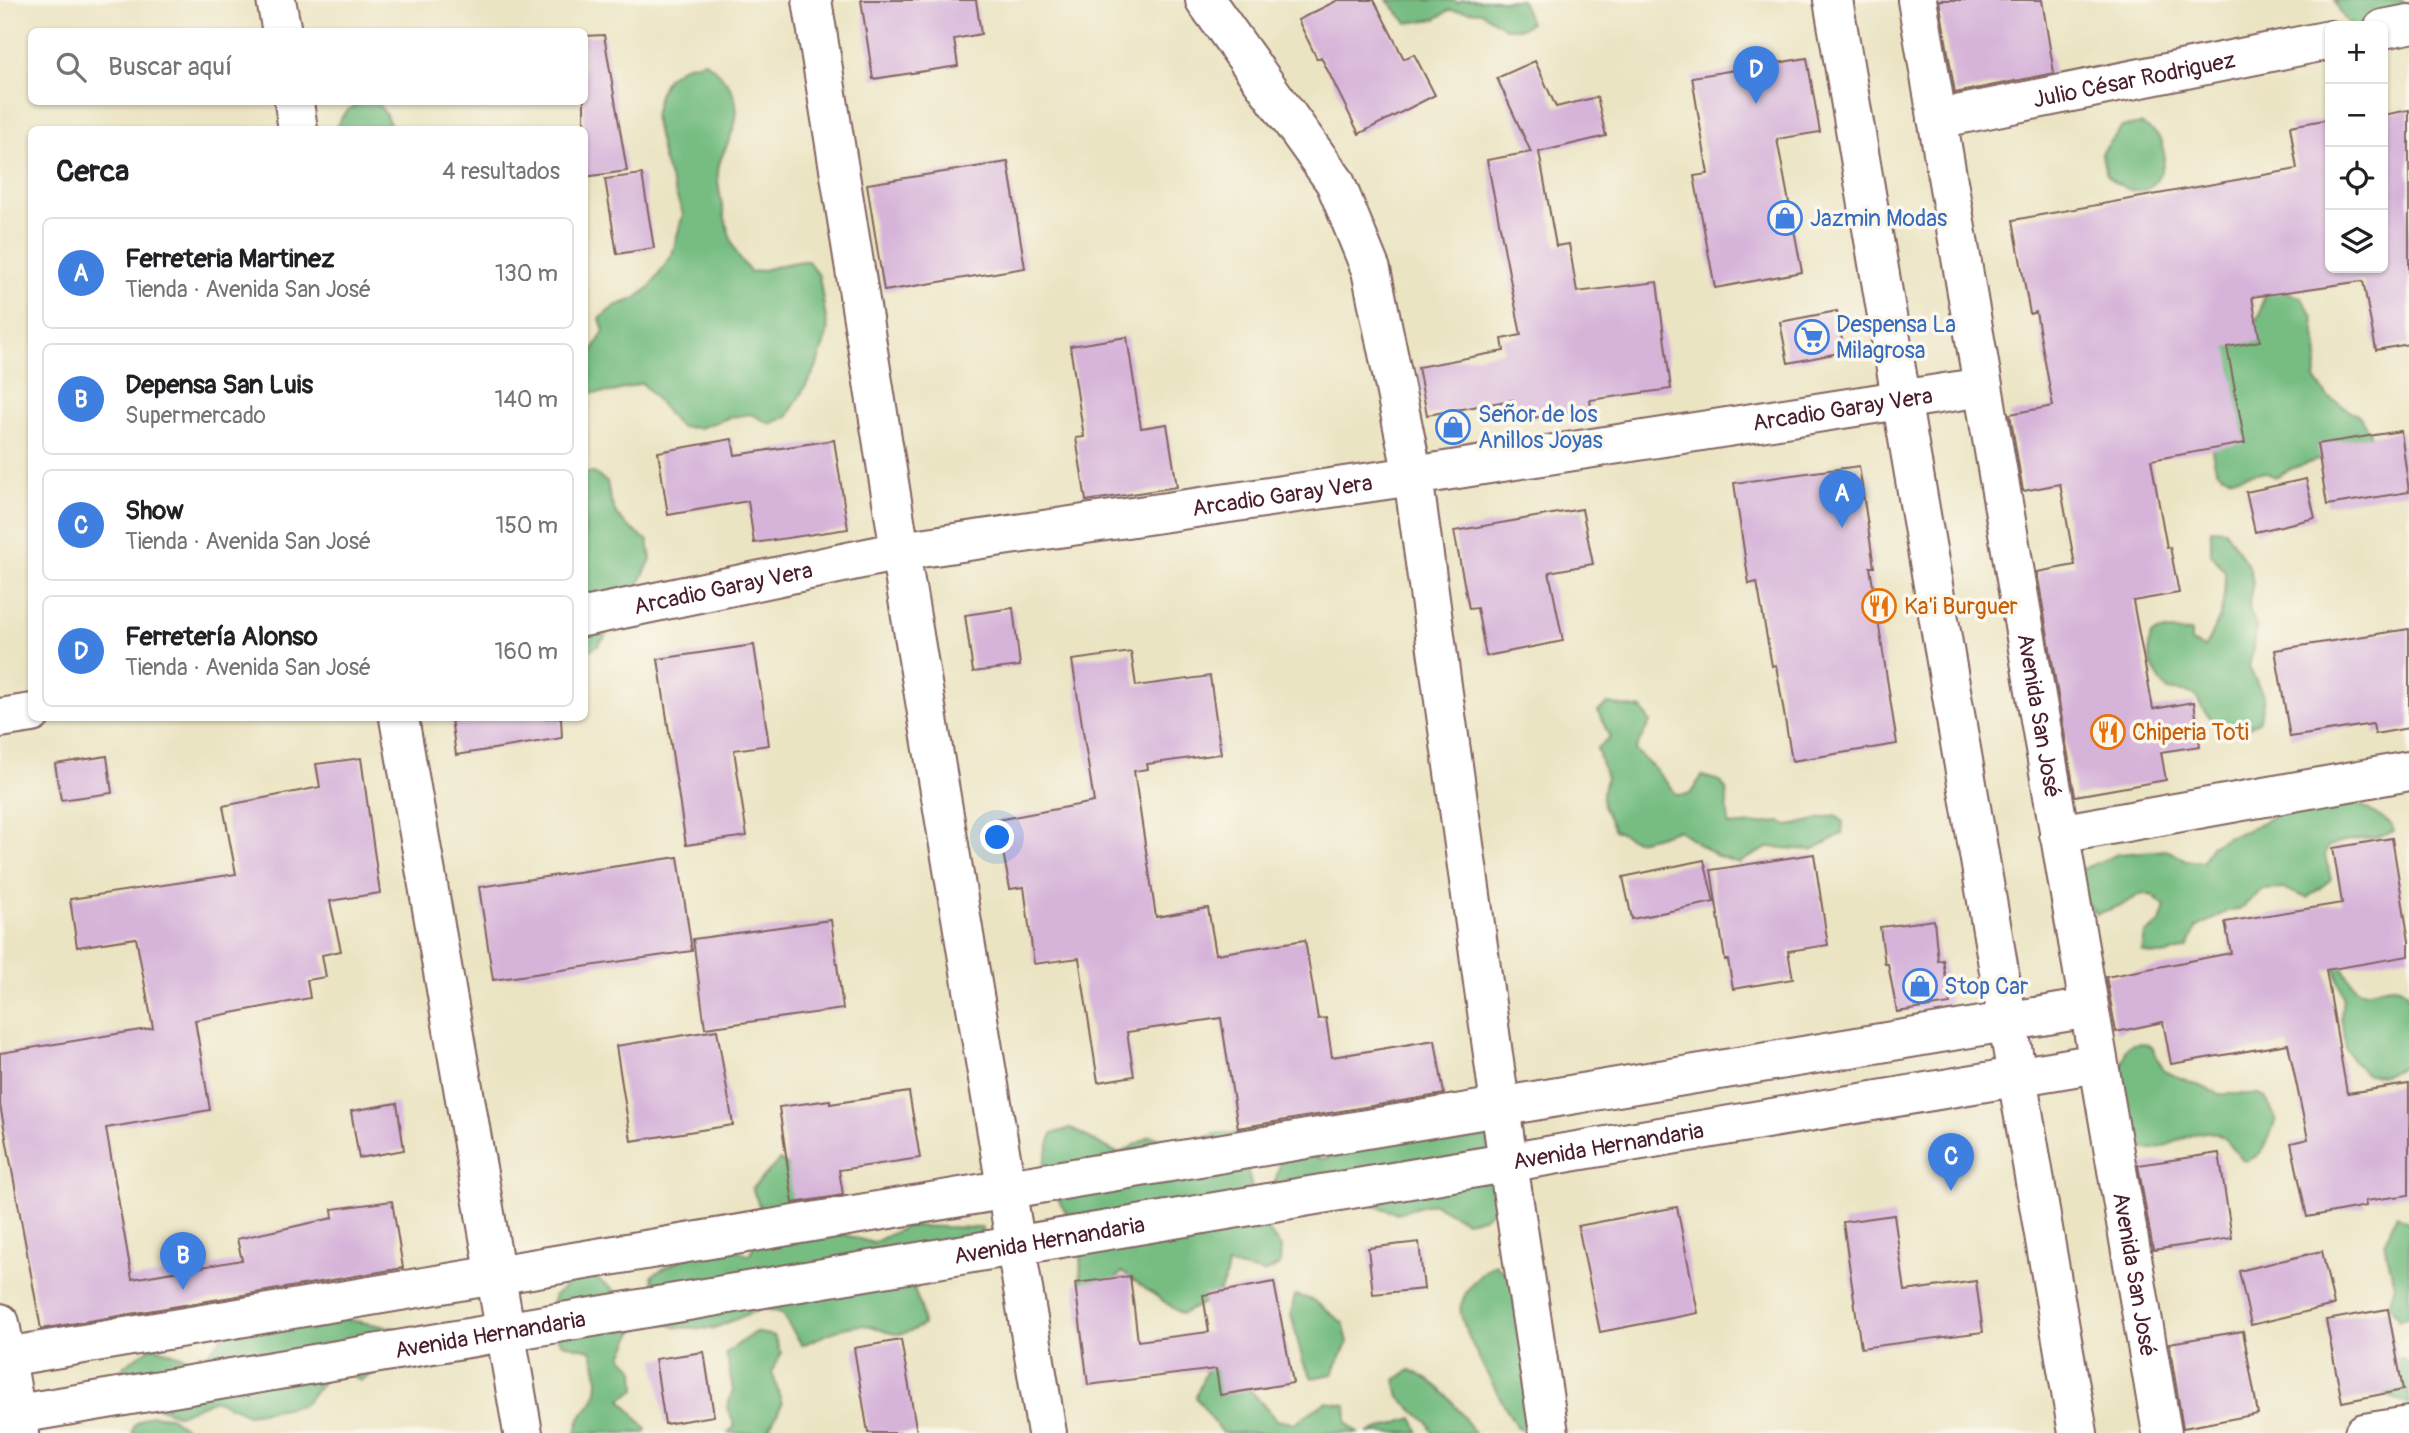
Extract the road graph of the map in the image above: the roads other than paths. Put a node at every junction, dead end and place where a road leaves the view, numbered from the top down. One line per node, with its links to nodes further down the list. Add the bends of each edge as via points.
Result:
1 (276, 0): 7 (street)
2 (812, 0): 16 (street)
3 (1205, 0): 15 (street, via 1335,182 1371,270)
4 (1833, 0): 14 (street)
5 (1917, 0): 11 (street, Avenida San José)
6 (2409, 24): 8 (street)
7 (281, 28)
8 (2388, 28)
9 (2325, 41): 11 (street, Julio César Rodriguez)
10 (294, 105): 12 (street)
11 (1937, 118): 13 (street, Avenida San José)
12 (297, 126)
13 (1983, 387): 14 (street, Arcadio Garay Vera); 22 (street, Avenida San José)
14 (1902, 399): 15 (street, Arcadio Garay Vera); 24 (street)
15 (1413, 476): 16 (street, Arcadio Garay Vera); 27 (street)
16 (900, 551): 17 (street, Arcadio Garay Vera); 29 (street)
17 (588, 616)
18 (28, 714): 19 (street)
19 (0, 718)
20 (400, 721): 31 (street)
21 (2409, 771): 22 (street)
22 (2060, 834): 23 (street, Avenida San José)
23 (2089, 1008): 24 (street); 25 (street, Avenida San José)
24 (2008, 1022): 26 (street); 27 (street)
25 (2098, 1063): 26 (street, Avenida Hernandaria); 40 (street, Avenida San José)
26 (2017, 1077): 28 (street, Avenida Hernandaria); 39 (street)
27 (1502, 1106): 28 (street); 29 (street)
28 (1508, 1163): 30 (street, Avenida Hernandaria); 38 (street)
29 (1007, 1189): 30 (street); 31 (street)
30 (1016, 1246): 32 (street, Avenida Hernandaria); 37 (street)
31 (496, 1275): 32 (street); 33 (street)
32 (506, 1332): 34 (street, Avenida Hernandaria); 36 (street)
33 (2, 1346): 34 (street)
34 (11, 1421)
35 (2409, 1426): 41 (street)
36 (523, 1433)
37 (1047, 1433)
38 (1549, 1433)
39 (2078, 1433)
40 (2162, 1433)
41 (2364, 1433)

